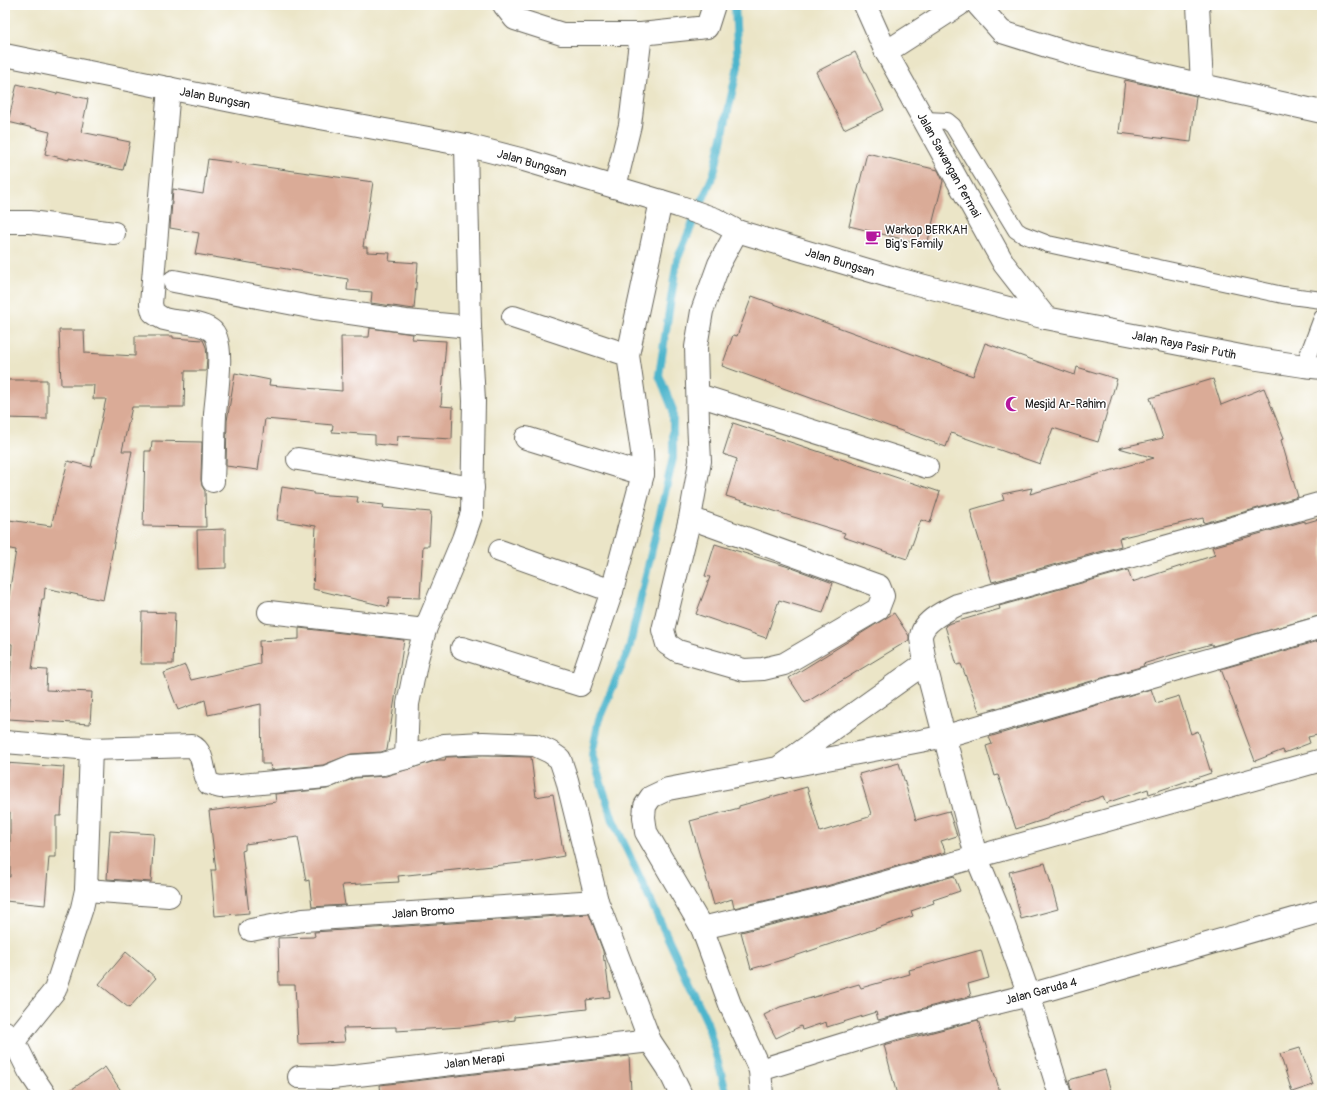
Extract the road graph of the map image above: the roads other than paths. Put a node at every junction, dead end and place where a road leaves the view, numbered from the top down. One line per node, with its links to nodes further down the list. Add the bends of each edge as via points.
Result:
1 (504, 5): 7 (street, via 515,19 562,34)
2 (714, 5): 7 (street, via 707,27)
3 (865, 5): 8 (street, Jalan Sawangan Permai)
4 (959, 5): 8 (street)
5 (978, 5): 10 (street, via 1002,32 1088,58)
6 (1198, 5): 10 (street)
7 (641, 34): 15 (street, via 630,125)
8 (886, 52): 13 (street, Jalan Sawangan Permai)
9 (5, 55): 11 (street, Jalan Bungsan)
10 (1202, 85): 12 (street)
11 (169, 88): 14 (street, Jalan Bungsan); 33 (street, via 151,304 153,312 162,318 203,326 216,334 220,368 215,414)
12 (1322, 112)
13 (925, 120): 21 (lane, via 947,121 953,126 1016,230 1022,234 1048,244); 23 (street, Jalan Sawangan Permai, via 1004,264)
14 (466, 145): 15 (street, Jalan Bungsan); 25 (street)
15 (615, 187): 16 (street, Jalan Bungsan)
16 (670, 204): 18 (street, Jalan Bungsan, via 715,219); 26 (street)
17 (5, 222): 19 (street, via 30,222)
18 (737, 231): 23 (street, Jalan Bungsan, via 898,279); 28 (street, via 719,264 702,311 696,347)
19 (114, 233)
20 (174, 281): 25 (street, via 315,308)
21 (1322, 300)
22 (513, 317): 26 (street)
23 (1046, 318): 27 (street, Jalan Raya Pasir Putih)
24 (1322, 318): 27 (lane)
25 (470, 327): 34 (street, via 474,401)
26 (628, 355): 32 (street)
27 (1313, 367)
28 (698, 395): 31 (street); 36 (street, via 700,461)
29 (526, 438): 32 (street)
30 (298, 459): 34 (street)
31 (927, 467)
32 (643, 474): 38 (street)
33 (213, 481)
34 (473, 488): 41 (street, via 470,519)
35 (1322, 503): 43 (street, via 957,605 935,616 926,626 921,636)
36 (690, 518): 36 (street, via 663,630 667,644 678,651 744,670 763,669 784,664 878,609 883,596 879,586)
37 (500, 551): 38 (street)
38 (612, 592): 42 (street, via 580,685)
39 (269, 612): 41 (street)
40 (1322, 627): 44 (street)
41 (425, 630): 47 (street, via 408,704)
42 (462, 648)
43 (926, 663): 44 (street); 49 (street)
44 (946, 736): 49 (street); 50 (street)
45 (5, 742): 46 (street)
46 (91, 748): 47 (street, via 192,746 199,752 209,784 220,787 326,777 352,766 383,764); 51 (street)
47 (406, 758): 53 (street, via 444,745 483,743 535,745 560,759)
48 (1322, 760): 50 (street)
49 (778, 768): 55 (street, via 668,789 651,797 645,806 646,832)
50 (976, 856): 55 (street, via 826,899); 57 (street)
51 (86, 890): 52 (street); 58 (street, via 55,990)
52 (169, 896)
53 (597, 901): 56 (street, Jalan Bromo, via 302,920); 59 (street)
54 (1322, 911): 57 (street, Jalan Garuda 4)
55 (702, 928): 60 (street, via 732,1007)
56 (251, 930)
57 (1030, 995): 60 (street, Jalan Garuda 4, via 896,1028); 66 (street)
58 (9, 1036): 63 (street)
59 (650, 1040): 62 (street, Jalan Merapi); 64 (street)
60 (760, 1070): 65 (street)
61 (299, 1076): 62 (street, Jalan Merapi)
62 (332, 1086)
63 (45, 1095)
64 (681, 1095)
65 (762, 1095)
66 (1060, 1095)

